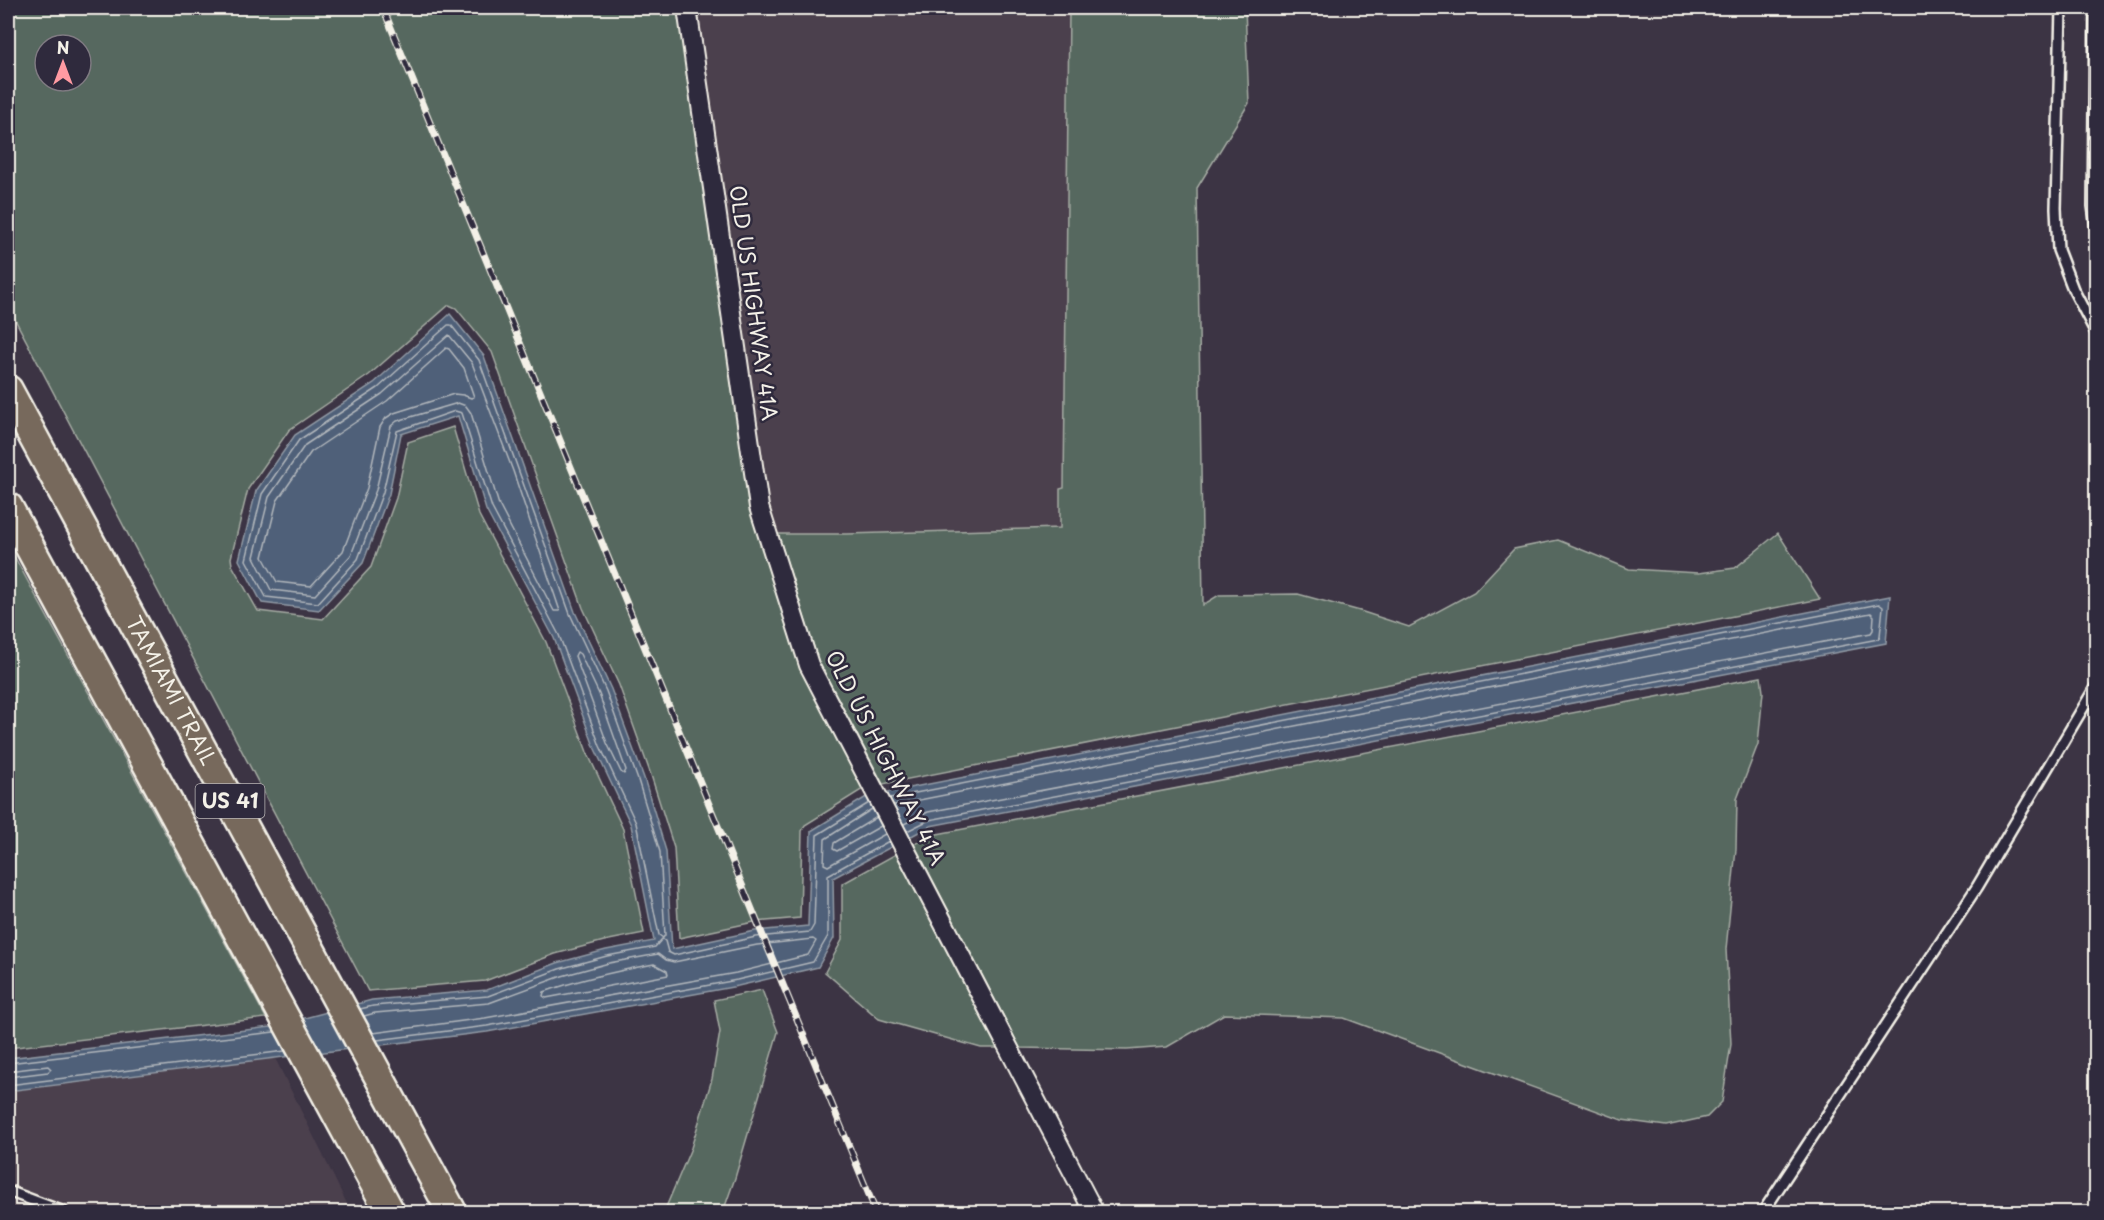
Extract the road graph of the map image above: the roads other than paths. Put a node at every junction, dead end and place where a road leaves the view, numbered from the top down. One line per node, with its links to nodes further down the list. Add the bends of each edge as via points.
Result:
1 (687, 8): 13 (street, OLD US HIGHWAY 41A, via 759,507 810,665)
2 (2061, 8): 5 (lane, via 2058,250 2073,289)
3 (2095, 8): 4 (lane, via 2093,206)
4 (2097, 228)
5 (2097, 333)
6 (8, 390): 12 (main road, TAMIAMI TRAIL / US 41)
7 (8, 507): 11 (main road, US 41)
8 (2097, 687): 14 (lane, via 1977,887)
9 (8, 1191): 10 (lane)
10 (64, 1212)
11 (390, 1212)
12 (452, 1212)
13 (1094, 1212)
14 (1763, 1212)

